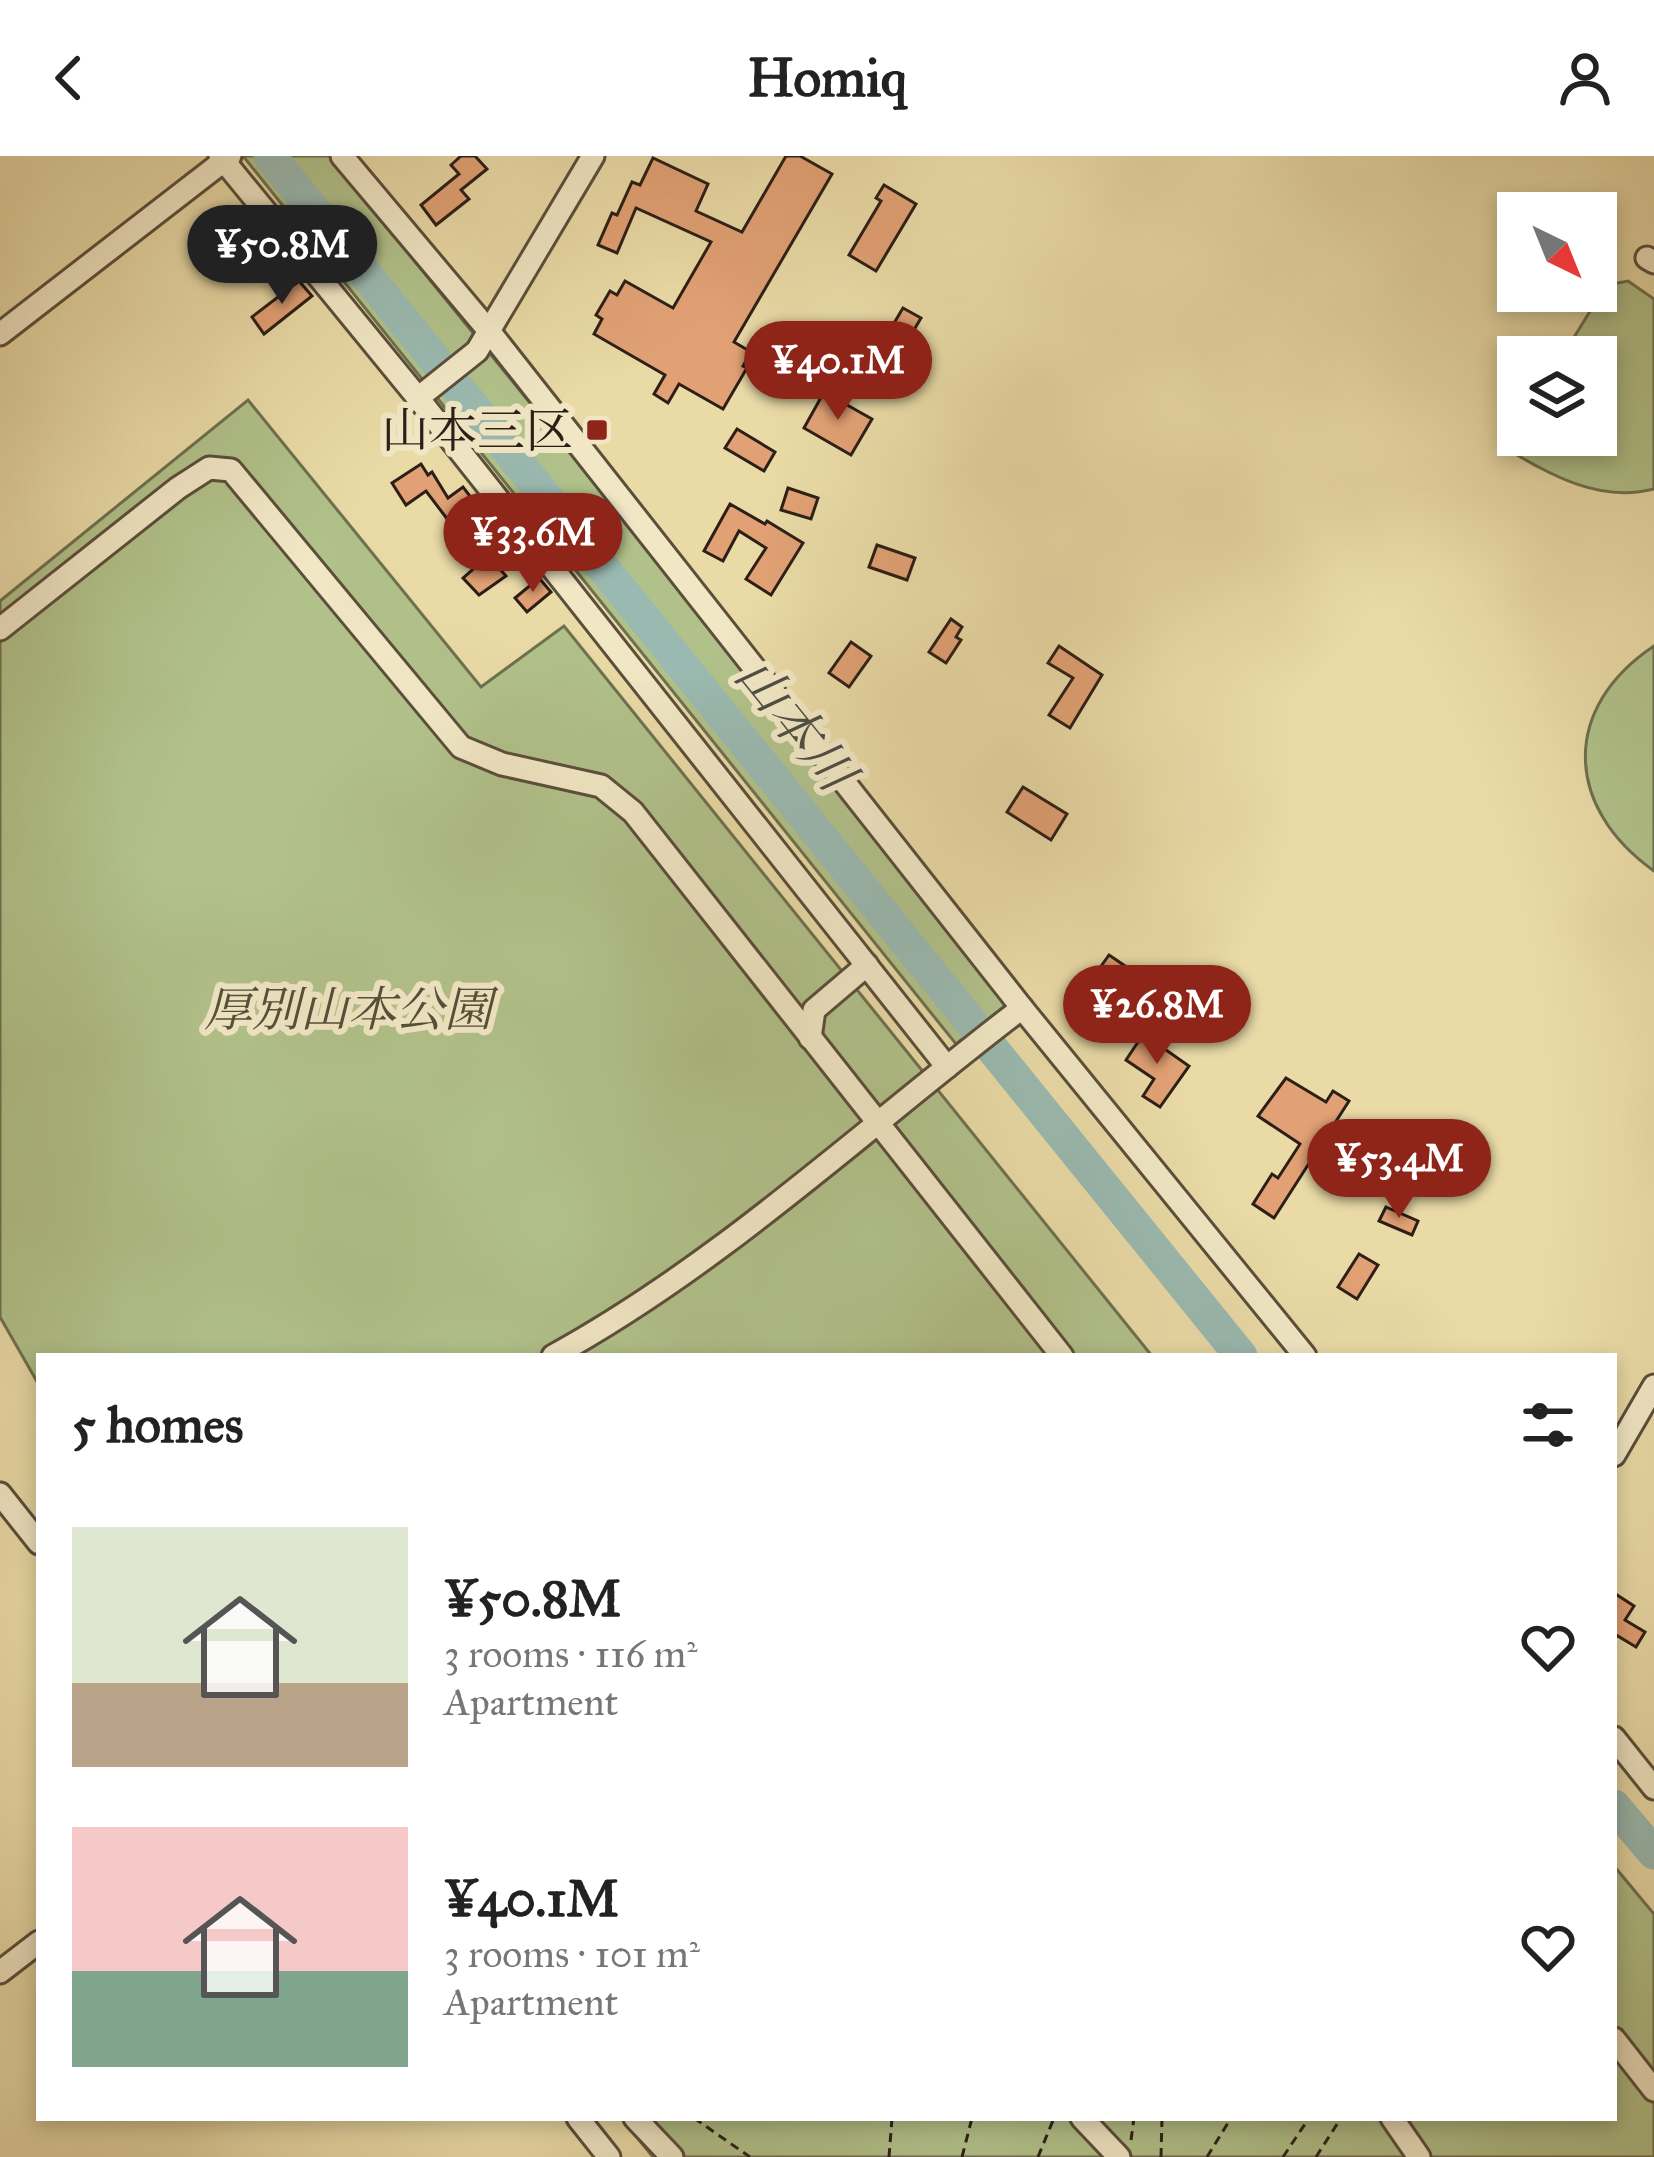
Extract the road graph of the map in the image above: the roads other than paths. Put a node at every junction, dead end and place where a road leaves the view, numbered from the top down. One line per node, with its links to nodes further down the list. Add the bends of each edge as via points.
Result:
1 (342, 156): 4 (street)
2 (592, 156): 4 (street)
3 (225, 158): 5 (street); 6 (street)
4 (489, 332): 6 (street); 9 (street)
5 (0, 334)
6 (423, 394): 8 (street)
7 (0, 629): 10 (street, via 178,488 209,468 231,470 461,746 502,764 601,786 633,812)
8 (867, 965): 10 (street, via 814,1010); 11 (street)
9 (1022, 1008): 11 (street); 15 (street)
10 (810, 1037): 12 (street)
11 (953, 1062): 12 (street)
12 (878, 1121): 13 (street, via 697,1264); 14 (street)
13 (559, 1353)
14 (1060, 1353)
15 (1303, 1353)
16 (1654, 1386): 17 (street)
17 (1617, 1450)
18 (0, 1494): 19 (street)
19 (36, 1539)
20 (1617, 1742): 21 (street)
21 (1654, 1788)
22 (36, 1944): 23 (street)
23 (0, 1972)
24 (1617, 2043): 25 (street)
25 (1654, 2090)
26 (580, 2121): 31 (street)
27 (637, 2121): 32 (street)
28 (1086, 2121): 30 (street)
29 (1394, 2121): 33 (street)
30 (1124, 2152)
31 (609, 2157)
32 (672, 2157)
33 (1419, 2157)

